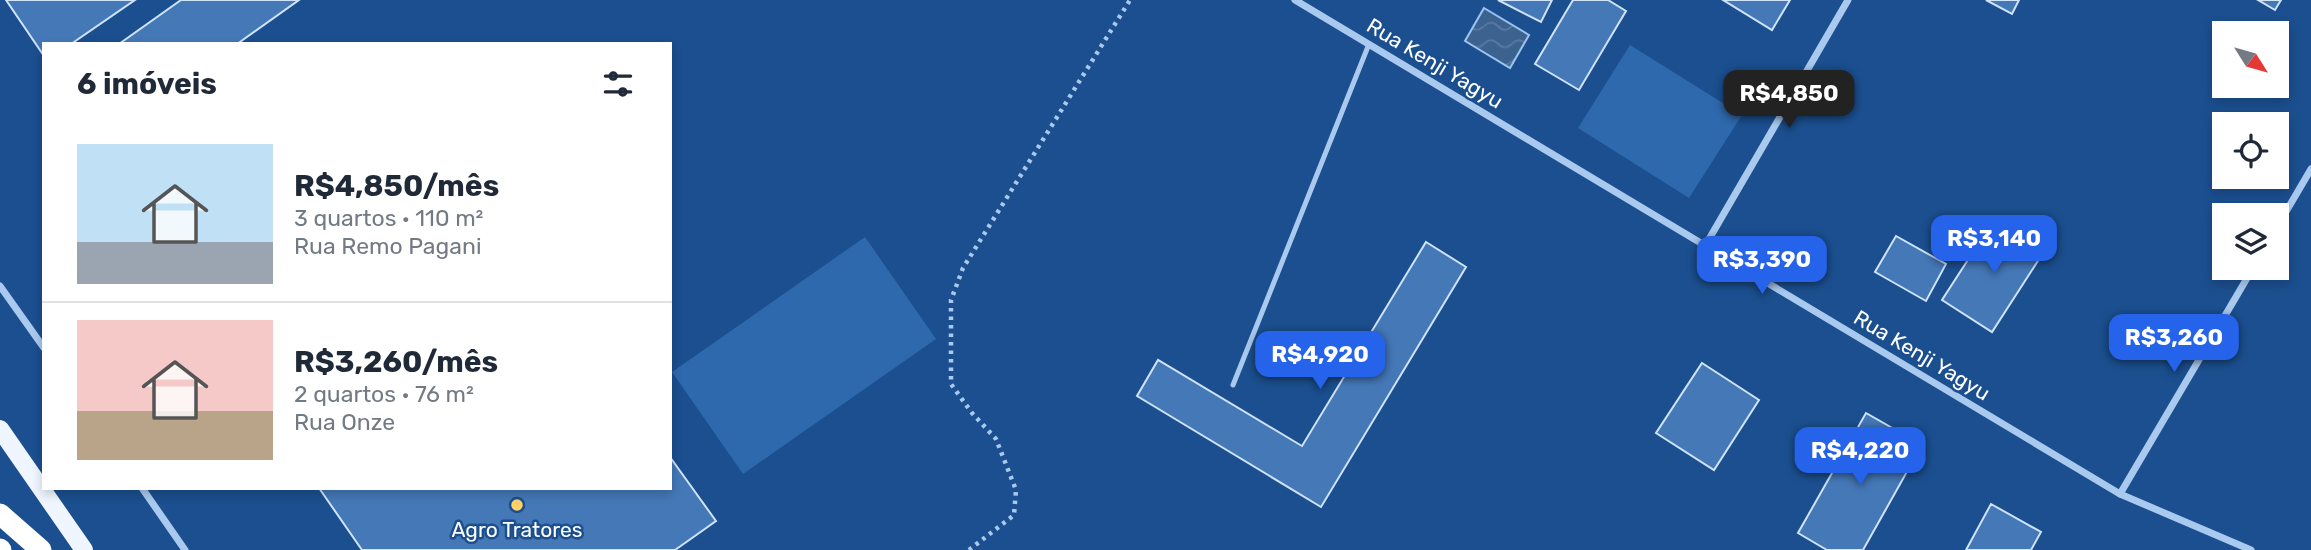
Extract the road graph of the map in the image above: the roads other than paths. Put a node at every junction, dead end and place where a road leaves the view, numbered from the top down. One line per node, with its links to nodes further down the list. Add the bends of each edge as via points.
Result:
1 (1296, 0): 3 (street, Rua Kenji Yagyu)
2 (1848, 0): 6 (street)
3 (1369, 44): 6 (street, Rua Kenji Yagyu); 10 (lane)
4 (2311, 169): 5 (street)
5 (2289, 207)
6 (1705, 246): 15 (street, Rua Kenji Yagyu)
7 (2246, 280): 15 (street)
8 (0, 286): 9 (street)
9 (42, 345)
10 (1233, 384)
11 (0, 429): 13 (main road)
12 (42, 490): 18 (main road)
13 (42, 490)
14 (143, 490): 19 (street)
15 (2120, 494): 20 (street, Rua Kenji Yagyu)
16 (0, 514): 17 (highway)
17 (41, 550)
18 (84, 550)
19 (185, 550)
20 (2250, 550)

